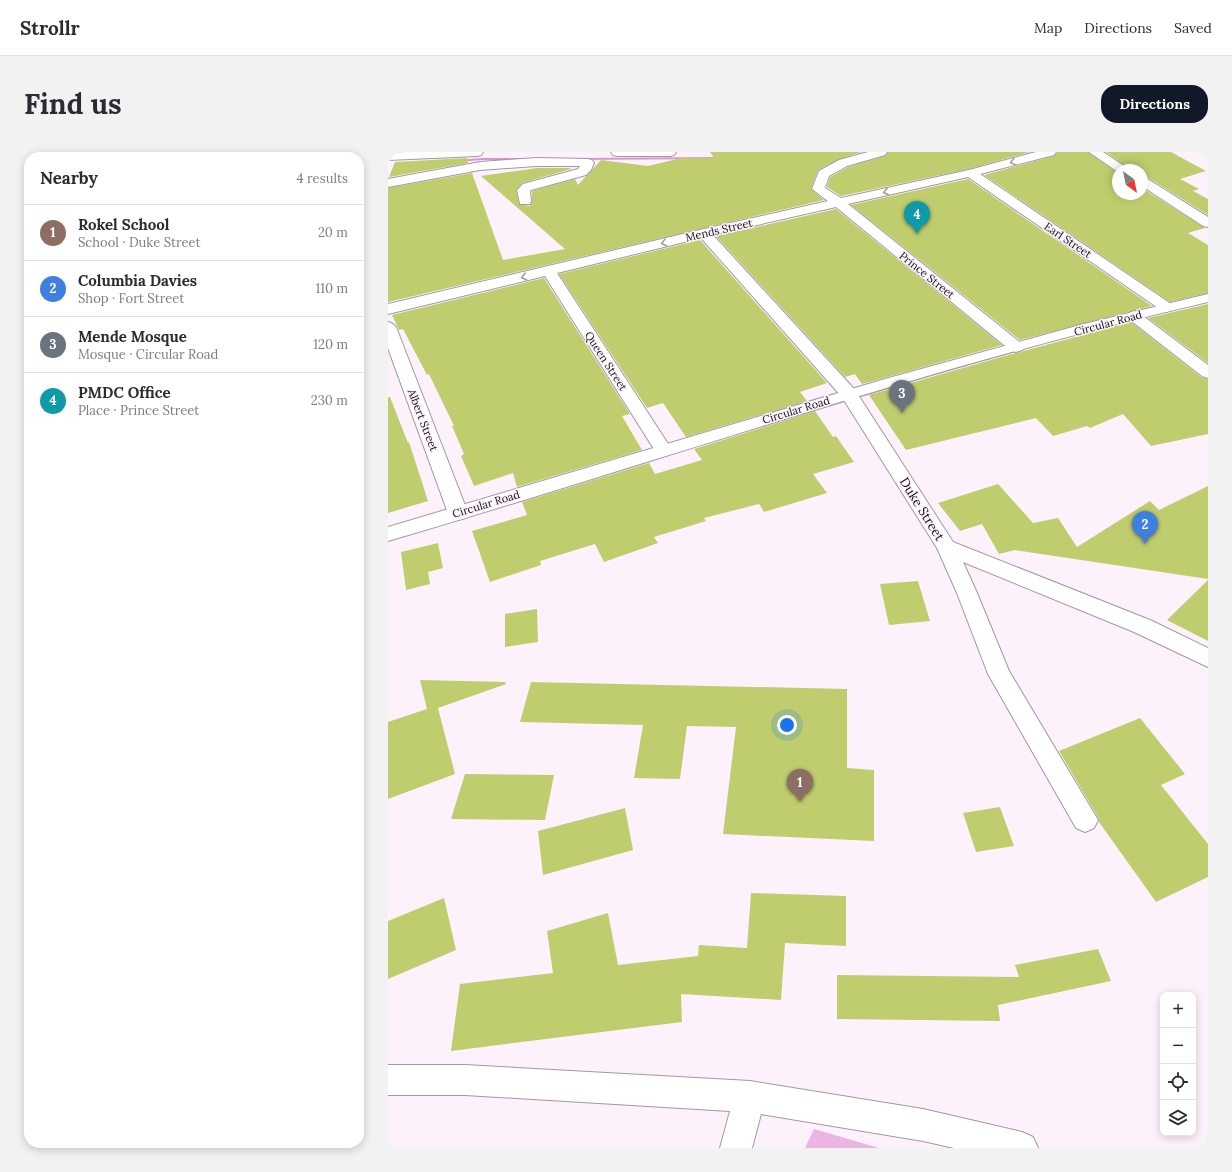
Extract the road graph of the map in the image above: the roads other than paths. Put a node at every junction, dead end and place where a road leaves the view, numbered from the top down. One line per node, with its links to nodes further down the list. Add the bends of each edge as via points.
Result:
1 (477, 152): 7 (street)
2 (617, 152): 3 (street)
3 (670, 152)
4 (881, 152): 14 (street, Prince Street, via 843,163 823,174 818,189)
5 (1050, 152): 10 (street, Mends Street, one-way to 10)
6 (1095, 152): 9 (street)
7 (388, 156)
8 (588, 159): 11 (street, via 480,166); 13 (street, via 582,172 527,187 523,190)
9 (1114, 164)
10 (970, 173): 14 (street, Mends Street, one-way to 14); 19 (street, Earl Street)
11 (388, 183)
12 (1148, 186): 15 (street)
13 (525, 201)
14 (838, 203): 16 (street, Mends Street); 23 (street, Prince Street)
15 (1208, 223)
16 (704, 233): 17 (street, Mends Street, one-way to 17); 25 (street, Duke Street)
17 (549, 271): 20 (street, Mends Street, one-way to 20); 26 (street, Queen Street)
18 (1208, 298): 19 (street, Circular Road)
19 (1166, 307): 21 (street, Circular Road)
20 (388, 309)
21 (1134, 316): 23 (street, Circular Road); 24 (street)
22 (388, 327): 27 (street, Albert Street)
23 (1016, 348): 25 (street, Circular Road)
24 (1208, 373)
25 (849, 394): 26 (street, Circular Road); 29 (street, Duke Street)
26 (663, 450): 27 (street, Circular Road)
27 (458, 512): 28 (street, Circular Road)
28 (388, 534)
29 (946, 547): 30 (street, via 1142,626); 31 (street, Duke Street, via 999,674)
30 (1208, 658)
31 (1085, 820)
32 (388, 1080): 33 (street, via 465,1080)
33 (750, 1098): 34 (street); 35 (street, via 923,1125)
34 (736, 1148)
35 (1022, 1148)

